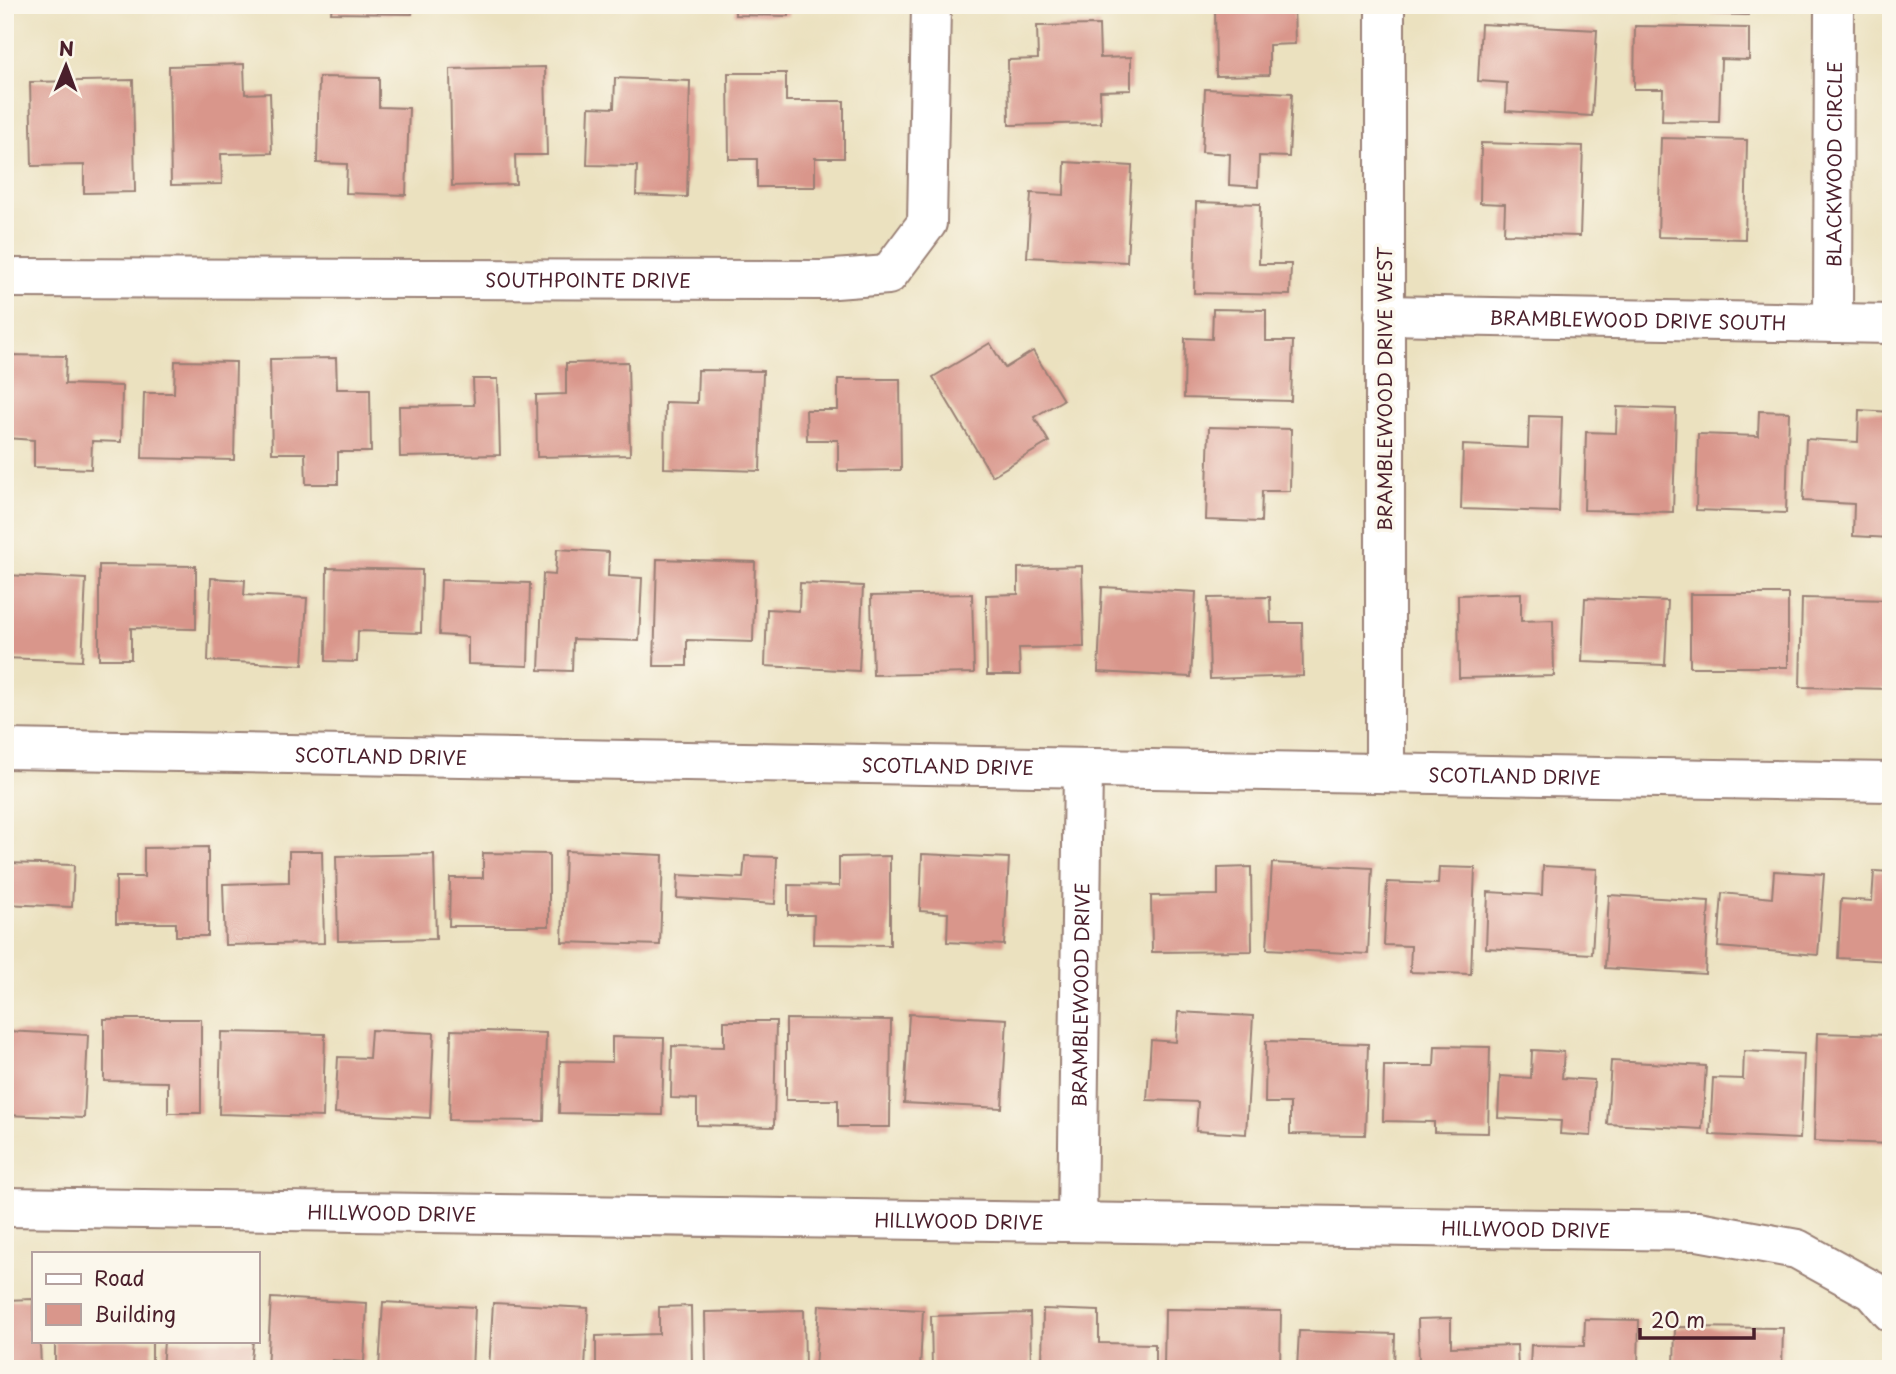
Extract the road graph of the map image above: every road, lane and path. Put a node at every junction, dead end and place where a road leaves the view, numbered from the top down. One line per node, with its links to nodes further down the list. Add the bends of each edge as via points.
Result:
1 (931, 5): 4 (street, SOUTHPOINTE DRIVE, via 926,223 888,275 821,280)
2 (1385, 5): 5 (street, BRAMBLEWOOD DRIVE WEST)
3 (1834, 5): 6 (street, BLACKWOOD CIRCLE)
4 (5, 278)
5 (1384, 315): 6 (street, BRAMBLEWOOD DRIVE SOUTH); 10 (street, BRAMBLEWOOD DRIVE WEST)
6 (1833, 323): 7 (street, BRAMBLEWOOD DRIVE SOUTH)
7 (1891, 324)
8 (5, 750): 9 (street, SCOTLAND DRIVE)
9 (1083, 768): 10 (street, SCOTLAND DRIVE); 13 (street, BRAMBLEWOOD DRIVE)
10 (1385, 772): 11 (street, SCOTLAND DRIVE)
11 (1891, 782)
12 (5, 1207): 13 (street, HILLWOOD DRIVE)
13 (1077, 1221): 14 (street, HILLWOOD DRIVE, via 1698,1231 1797,1249 1873,1291)
14 (1891, 1312)

